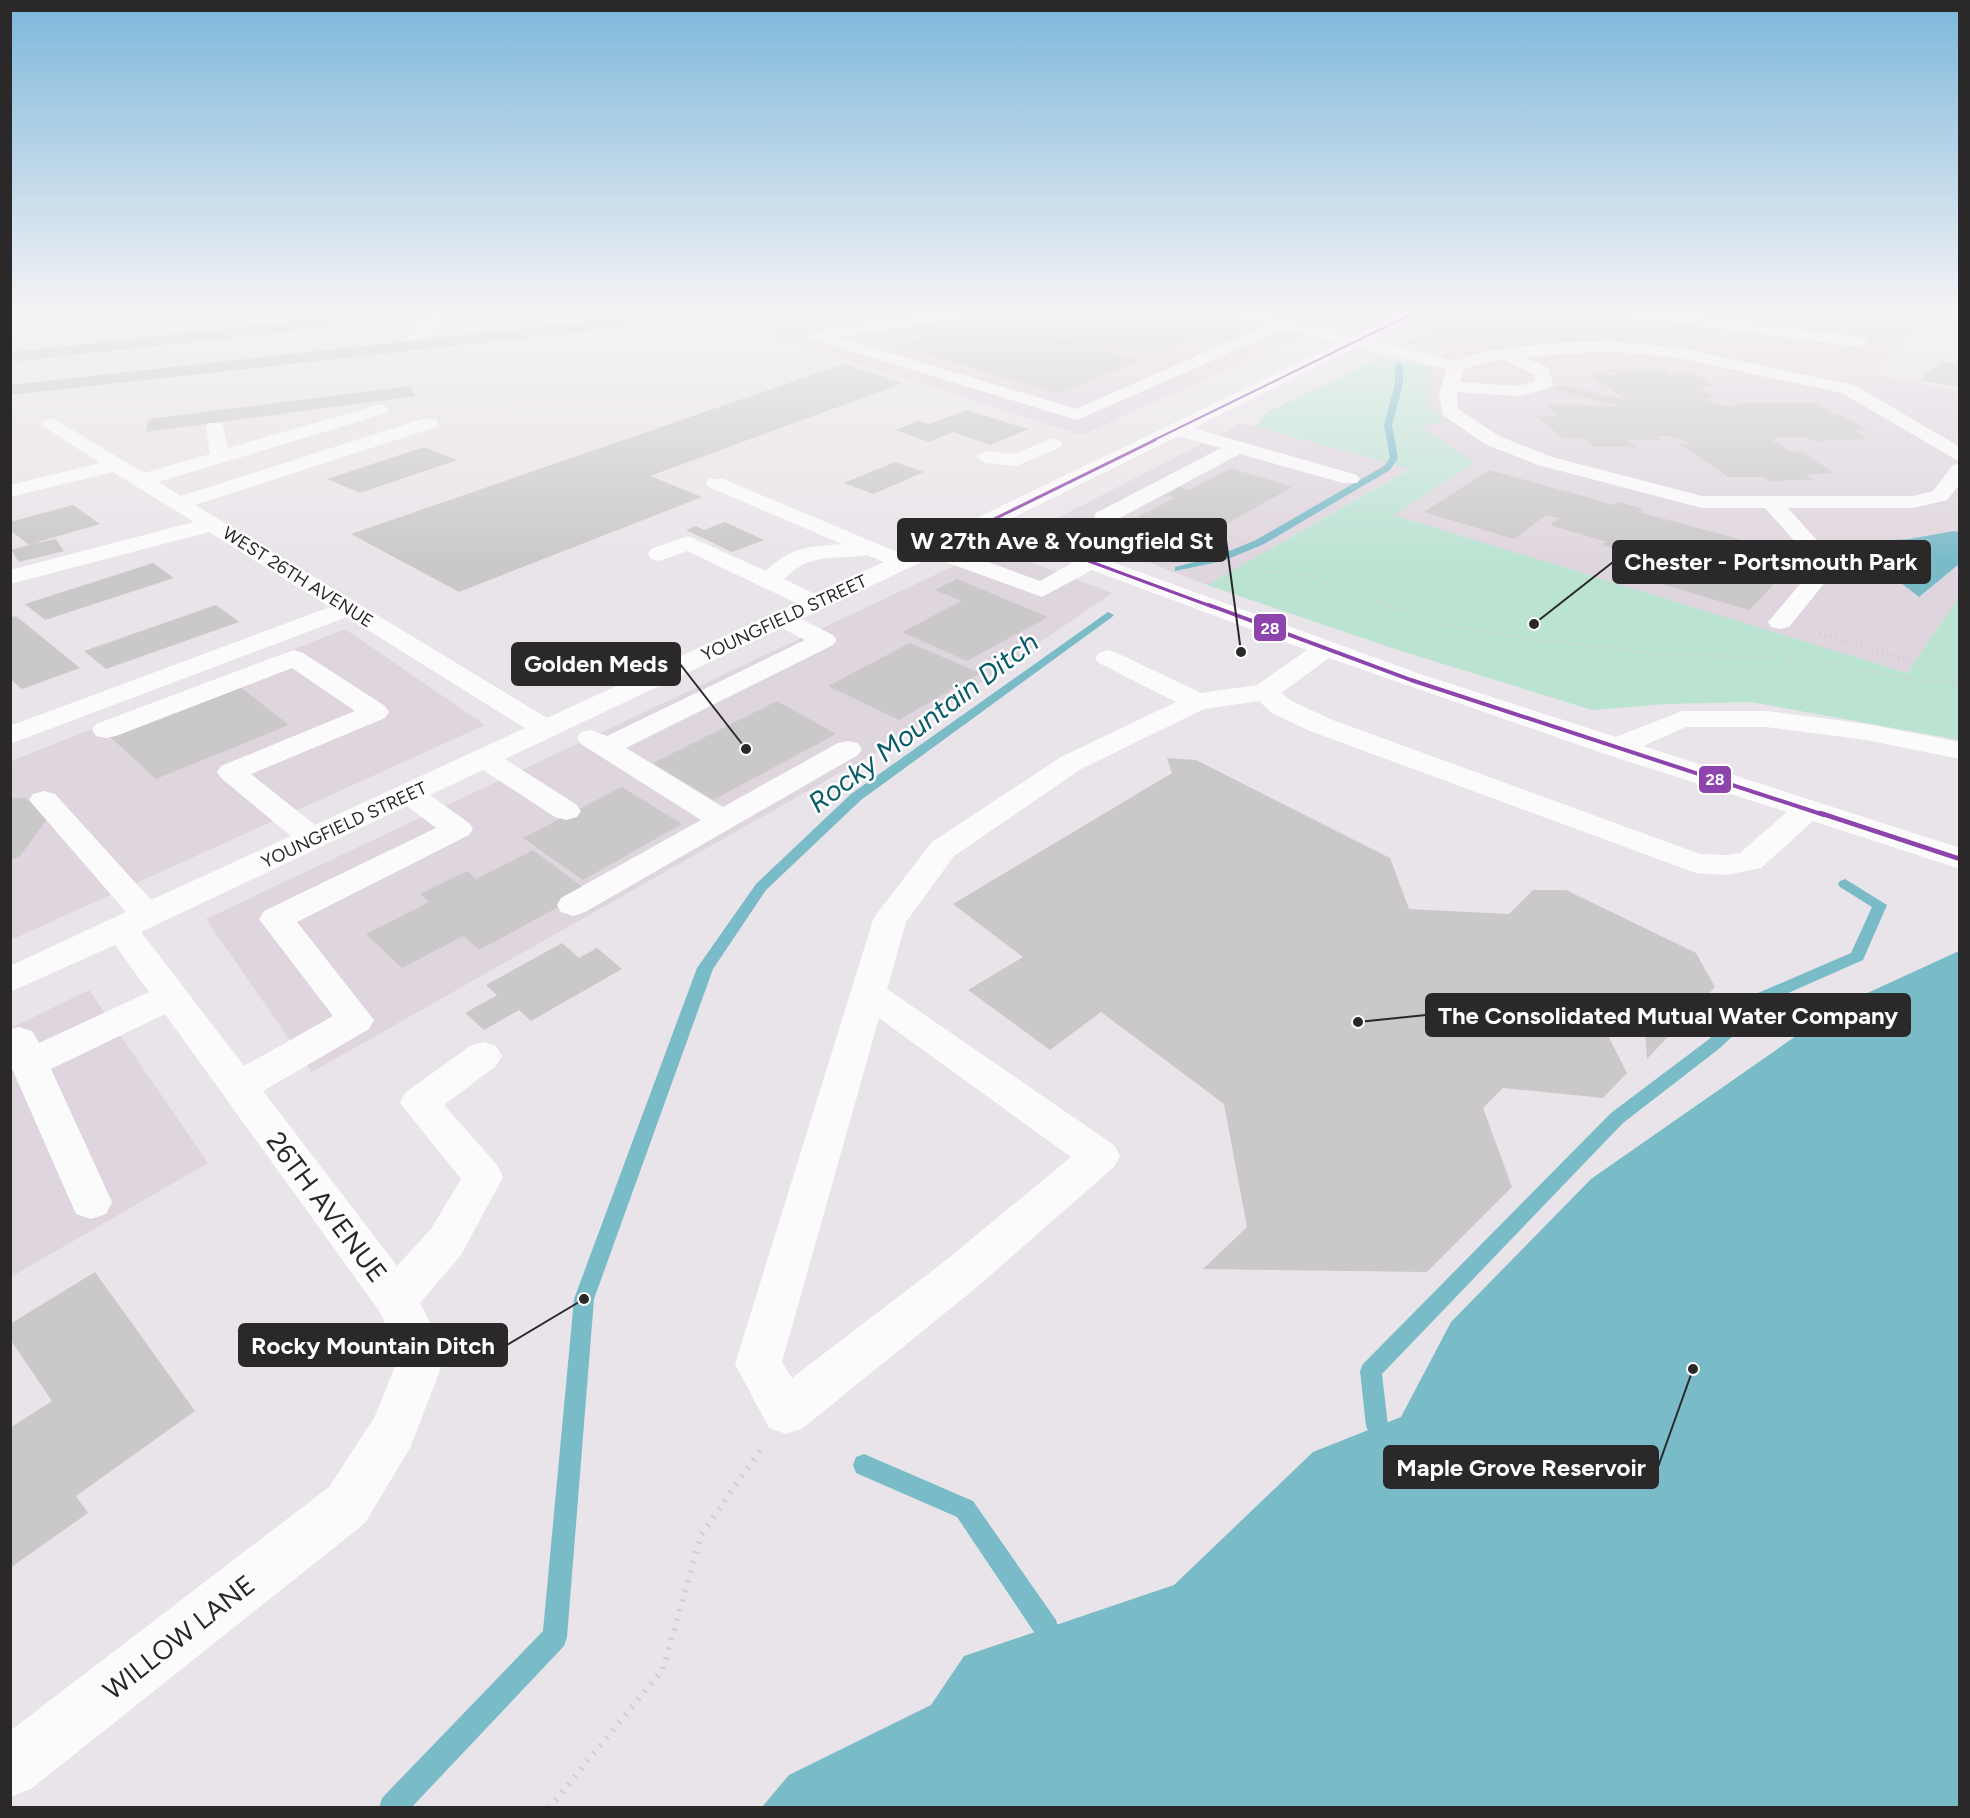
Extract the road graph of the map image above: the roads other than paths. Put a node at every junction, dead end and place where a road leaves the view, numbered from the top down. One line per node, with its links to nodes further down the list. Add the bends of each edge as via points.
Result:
1 (1007, 394): 2 (street, via 1077,415)
2 (1125, 394)
3 (1252, 394): 11 (street, YOUNGFIELD STREET)
4 (1450, 394): 26 (street, via 1449,411 1492,440 1545,461 1702,502)
5 (1856, 394): 15 (street)
6 (381, 409): 12 (street)
7 (284, 416): 12 (street)
8 (49, 423): 19 (street, WEST 26TH AVENUE)
9 (429, 423): 27 (street)
10 (215, 427): 16 (street)
11 (1178, 430): 14 (street); 23 (street, YOUNGFIELD STREET)
12 (291, 436): 16 (street)
13 (1052, 444): 18 (street)
14 (1238, 447): 21 (street); 33 (street, via 1104,518 1099,537)
15 (1959, 456)
16 (220, 457): 22 (street)
17 (986, 457): 18 (street)
18 (1016, 460): 23 (street)
19 (118, 465): 22 (street, WEST 26TH AVENUE); 25 (street)
20 (1959, 470): 26 (street, via 1940,496 1913,502)
21 (1350, 479)
22 (143, 480): 27 (street, WEST 26TH AVENUE)
23 (1075, 480): 28 (street, YOUNGFIELD STREET)
24 (716, 483): 30 (street)
25 (10, 491)
26 (1771, 502): 40 (street, via 1828,565)
27 (180, 503): 29 (street, WEST 26TH AVENUE)
28 (986, 523): 31 (street, YOUNGFIELD STREET); 33 (street)
29 (213, 524): 35 (street); 38 (street, WEST 26TH AVENUE)
30 (872, 549): 34 (street); 36 (street, via 803,554 789,561)
31 (932, 549): 33 (street, via 1042,590); 34 (street, YOUNGFIELD STREET)
32 (659, 554): 36 (street, via 688,543)
33 (1080, 558): 41 (street)
34 (903, 562): 37 (street, YOUNGFIELD STREET)
35 (10, 577)
36 (770, 581): 37 (street)
37 (815, 603): 39 (street, YOUNGFIELD STREET)
38 (350, 608): 45 (street, WEST 26TH AVENUE); 47 (street)
39 (783, 619): 45 (street, YOUNGFIELD STREET); 48 (street, via 824,640)
40 (1780, 622)
41 (1325, 649): 43 (street); 49 (street)
42 (1108, 658): 44 (street)
43 (1265, 692): 44 (street); 55 (street, via 1282,707 1320,725 1696,863 1726,865 1750,861)
44 (1197, 702): 63 (street, via 1071,763 943,849 890,920)
45 (556, 726): 48 (street, WEST 26TH AVENUE); 52 (street, YOUNGFIELD STREET)
46 (106, 730): 58 (street, via 294,658 375,712 231,772)
47 (10, 736)
48 (606, 747): 57 (street, WEST 26TH AVENUE)
49 (1615, 748): 51 (street, via 1682,719 1766,719 1866,732); 55 (street)
50 (848, 749): 57 (street)
51 (1959, 751)
52 (485, 759): 53 (street, YOUNGFIELD STREET); 56 (street)
53 (409, 794): 58 (street, YOUNGFIELD STREET); 67 (street, via 458,829 276,919 356,1020)
54 (44, 800): 61 (street, 26TH AVENUE)
55 (1809, 809): 59 (street)
56 (566, 811)
57 (722, 820): 60 (street)
58 (313, 839): 61 (street, YOUNGFIELD STREET)
59 (1959, 859)
60 (573, 905)
61 (134, 923): 62 (street, YOUNGFIELD STREET); 64 (street, 26TH AVENUE)
62 (10, 980)
63 (868, 993): 63 (street, via 758,1364 786,1413 961,1274 1100,1156)
64 (172, 996): 65 (street); 67 (street, 26TH AVENUE)
65 (17, 1044): 68 (street)
66 (483, 1056): 69 (street, via 419,1103 483,1178 446,1242)
67 (238, 1087): 69 (street, 26TH AVENUE)
68 (92, 1202)
69 (396, 1299): 70 (street, 26TH AVENUE, via 423,1355 393,1432)
70 (347, 1505): 71 (street, WILLOW LANE)
71 (10, 1768)

